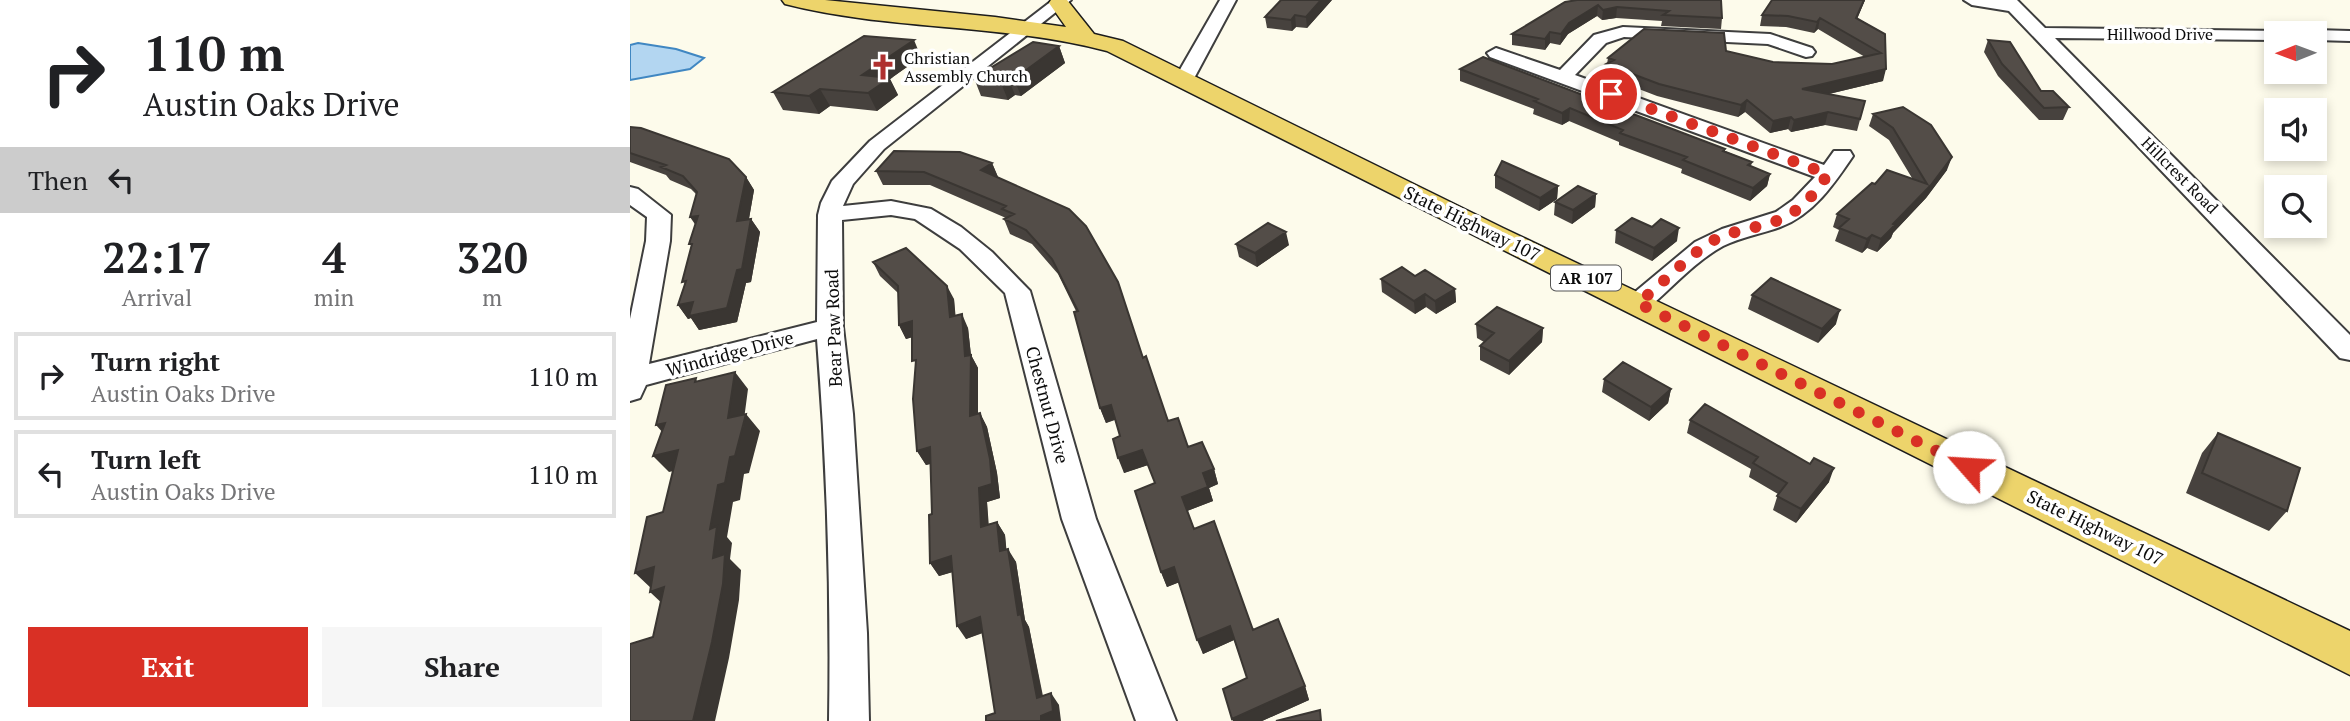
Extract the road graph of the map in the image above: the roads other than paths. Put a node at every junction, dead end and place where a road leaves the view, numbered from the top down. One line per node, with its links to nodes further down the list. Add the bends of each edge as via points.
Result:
1 (792, 0): 6 (main road, State Highway 107 / AR 107, via 856,11)
2 (1227, 0): 15 (street)
3 (1972, 0): 5 (street)
4 (1061, 2): 6 (street, Bear Paw Road); 11 (main road)
5 (2012, 4): 7 (street, Hillcrest Road)
6 (1031, 27): 11 (main road, State Highway 107 / AR 107); 17 (street, Bear Paw Road, via 877,145 843,181)
7 (2043, 33): 8 (street, Hillwood Drive); 20 (street, Hillcrest Road)
8 (2264, 35)
9 (2328, 35): 10 (street)
10 (2350, 36)
11 (1085, 37): 15 (main road, State Highway 107 / AR 107, via 1115,46)
12 (1496, 52): 14 (street)
13 (1806, 52): 14 (street, via 1770,39 1623,32 1600,39)
14 (1563, 77): 18 (street, via 1835,165 1801,206 1782,219 1709,243)
15 (1184, 80): 18 (main road, State Highway 107 / AR 107)
16 (630, 194): 21 (street, via 659,215 659,241)
17 (830, 215): 19 (street, Bear Paw Road); 24 (street, Chestnut Drive, via 893,208 926,215 994,264 1017,291 1079,519)
18 (1638, 303): 22 (main road, State Highway 107 / AR 107)
19 (830, 327): 21 (street, Windridge Drive); 23 (street, Bear Paw Road, via 846,578)
20 (2350, 351)
21 (631, 383)
22 (2350, 654)
23 (849, 721)
24 (1156, 721)

